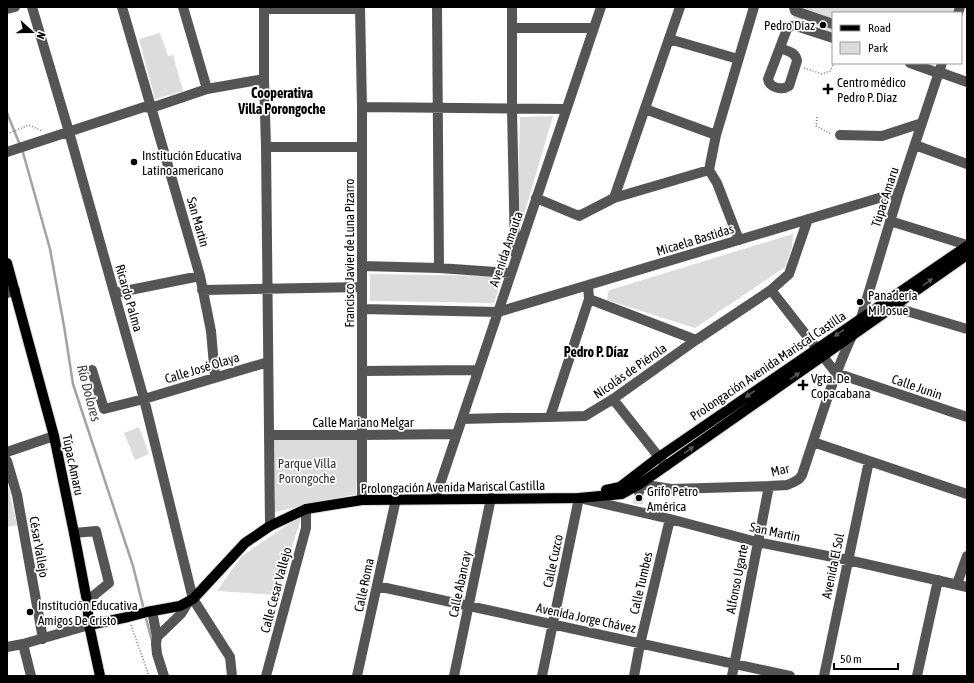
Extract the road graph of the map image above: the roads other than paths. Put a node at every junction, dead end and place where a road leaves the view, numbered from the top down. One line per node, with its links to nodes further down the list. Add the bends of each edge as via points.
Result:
1 (15, 7): 13 (street)
2 (32, 7): 33 (street, Ricardo Palma)
3 (122, 7): 27 (street, San Martin)
4 (184, 7): 25 (street)
5 (437, 7): 28 (street)
6 (512, 7): 15 (street)
7 (601, 7): 16 (street, Avenida Amauta)
8 (680, 7): 18 (street)
9 (754, 7): 20 (street)
10 (794, 7): 14 (street, via 795,11)
11 (264, 8): 12 (street); 23 (street)
12 (360, 8): 26 (street, Francisco Javier de Luna Pizarro)
13 (7, 9)
14 (832, 24)
15 (512, 28): 16 (street); 29 (street)
16 (594, 28): 30 (street, Avenida Amauta)
17 (832, 38): 19 (street, via 792,26 787,29)
18 (669, 39): 20 (street); 31 (street)
19 (780, 48): 19 (street, via 768,82 782,89 788,86 797,58)
20 (738, 59): 34 (street)
21 (915, 64): 22 (street)
22 (940, 69): 24 (street); 32 (street, Túpac Amaru)
23 (264, 79): 25 (street); 37 (street)
24 (967, 82)
25 (207, 89): 27 (street)
26 (362, 107): 28 (street); 38 (street, Francisco Javier de Luna Pizarro)
27 (151, 108): 33 (street, via 144,107); 55 (street, San Martin)
28 (438, 108): 29 (street); 53 (street)
29 (512, 109): 30 (street); 50 (street)
30 (566, 109): 43 (street, Avenida Amauta)
31 (645, 109): 34 (street); 44 (street)
32 (922, 122): 35 (street, via 886,136); 36 (street, Túpac Amaru)
33 (68, 132): 39 (street); 62 (street, Ricardo Palma)
34 (716, 135): 41 (street)
35 (840, 135)
36 (915, 145): 40 (street); 42 (street, Túpac Amaru)
37 (266, 147): 38 (street); 58 (street)
38 (362, 147): 52 (street, Francisco Javier de Luna Pizarro)
39 (7, 152)
40 (967, 164)
41 (710, 170): 44 (street); 47 (street)
42 (899, 192): 45 (street, Micaela Bastidas); 46 (street, Túpac Amaru)
43 (536, 198): 44 (street, via 580,216); 50 (street, Avenida Amauta)
44 (614, 198)
45 (808, 219): 47 (street, Micaela Bastidas); 60 (street, Nicolás de Piérola, via 789,274)
46 (890, 221): 48 (street); 67 (street, Túpac Amaru)
47 (739, 240): 56 (street, Micaela Bastidas)
48 (967, 245): 64 (main road, Prolongación Avenida Mariscal Castilla)
49 (967, 255): 64 (main road, Prolongación Avenida Mariscal Castilla, one-way to 49)
50 (515, 260): 54 (street, Avenida Amauta)
51 (7, 263): 61 (main road, Túpac Amaru)
52 (362, 266): 53 (street); 57 (street, Francisco Javier de Luna Pizarro)
53 (439, 268): 54 (street)
54 (511, 273): 66 (street, Avenida Amauta)
55 (200, 276): 59 (street, San Martin); 62 (street)
56 (588, 285): 63 (street); 66 (street, Micaela Bastidas)
57 (362, 287): 58 (street); 65 (street, Francisco Javier de Luna Pizarro)
58 (268, 289): 59 (street); 72 (street)
59 (202, 290): 77 (street, San Martin)
60 (771, 290): 70 (street, Nicolás de Piérola); 71 (street)
61 (11, 292): 86 (main road, Túpac Amaru)
62 (114, 293): 78 (street, Ricardo Palma)
63 (589, 299): 70 (street); 80 (street)
64 (890, 303): 67 (main road, Prolongación Avenida Mariscal Castilla); 68 (street); 69 (main road, Prolongación Avenida Mariscal Castilla)
65 (362, 309): 66 (street, Micaela Bastidas); 75 (street, Francisco Javier de Luna Pizarro)
66 (498, 312): 74 (street, Avenida Amauta)
67 (861, 318): 69 (street, Túpac Amaru); 71 (main road, Prolongación Avenida Mariscal Castilla, one-way to 71)
68 (967, 330)
69 (851, 337): 71 (main road, Prolongación Avenida Mariscal Castilla); 76 (street, Mar)
70 (696, 340): 79 (street, Nicolás de Piérola)
71 (820, 352): 76 (street); 89 (main road, Prolongación Avenida Mariscal Castilla, one-way to 89); 92 (main road, Prolongación Avenida Mariscal Castilla, one-way to 71)
72 (268, 362): 77 (street, Calle José Olaya); 84 (street)
73 (92, 370): 78 (street, Calle José Olaya, via 104,410)
74 (478, 370): 75 (street); 82 (street, Avenida Amauta)
75 (362, 371): 85 (street, Francisco Javier de Luna Pizarro)
76 (836, 373): 81 (street, Calle Junin); 87 (street, Mar)
77 (215, 377): 78 (street, Calle José Olaya)
78 (144, 399): 111 (street, Ricardo Palma)
79 (613, 399): 80 (street, Nicolás de Piérola, via 585,416); 89 (street)
80 (550, 417): 82 (street, Nicolás de Piérola)
81 (967, 417)
82 (462, 419): 83 (street, Avenida Amauta)
83 (457, 434): 85 (street, Calle Mariano Melgar); 99 (street, Avenida Amauta)
84 (269, 435): 85 (street, Calle Mariano Melgar); 103 (street)
85 (362, 435): 100 (street, Francisco Javier de Luna Pizarro)
86 (54, 436): 88 (street); 104 (main road, Túpac Amaru)
87 (813, 442): 91 (street); 93 (street, Mar, via 799,479 787,485)
88 (7, 452)
89 (659, 457): 92 (street); 97 (main road, Prolongación Avenida Mariscal Castilla, via 620,487)
90 (7, 461): 118 (street, César Vallejo, via 17,495)
91 (868, 461): 95 (street); 107 (street, Avenida El Sol)
92 (666, 466): 94 (main road, Prolongación Avenida Mariscal Castilla)
93 (769, 486): 94 (street, Mar); 105 (street, Alfonso Ugarte)
94 (639, 488): 97 (main road, Prolongación Avenida Mariscal Castilla, via 622,494)
95 (967, 494)
96 (491, 498): 97 (main road, Prolongación Avenida Mariscal Castilla); 99 (main road, Prolongación Avenida Mariscal Castilla); 113 (street, Calle Abancay)
97 (579, 498): 102 (street, San Martin, via 638,508); 116 (street, Calle Cuzco)
98 (396, 499): 99 (main road, Prolongación Avenida Mariscal Castilla); 100 (main road, Prolongación Avenida Mariscal Castilla); 109 (street, Calle Roma)
99 (435, 499)
100 (362, 500): 101 (main road, Prolongación Avenida Mariscal Castilla)
101 (306, 509): 103 (main road, Prolongación Avenida Mariscal Castilla); 127 (street, Calle Cesar Vallejo, via 306,528)
102 (670, 519): 105 (street, San Martin); 120 (street, Calle Tumbes)
103 (270, 526): 111 (main road, Prolongación Avenida Mariscal Castilla, via 245,543)
104 (74, 533): 112 (main road, Túpac Amaru); 112 (street, via 96,531 109,583)
105 (758, 542): 107 (street, San Martin); 122 (street, Alfonso Ugarte)
106 (967, 556): 110 (street)
107 (848, 560): 108 (street, San Martin); 134 (street, Avenida El Sol)
108 (938, 580): 110 (street, San Martin); 135 (street)
109 (377, 586): 113 (street, Avenida Jorge Chávez); 128 (street, Calle Roma)
110 (962, 586)
111 (191, 600): 114 (main road, Prolongación Avenida Mariscal Castilla, via 180,606); 117 (street, via 181,614); 126 (street, Ricardo Palma, via 230,656)
112 (87, 601): 115 (main road, Túpac Amaru)
113 (468, 606): 116 (street, Avenida Jorge Chávez); 129 (street, Calle Abancay)
114 (150, 611): 115 (main road, Prolongación Avenida Mariscal Castilla); 117 (street)
115 (89, 625): 118 (street, Prolongación Avenida Mariscal Castilla); 124 (main road, Túpac Amaru)
116 (553, 625): 120 (street, Avenida Jorge Chávez); 130 (street, Calle Cuzco)
117 (157, 637): 125 (street, via 157,654)
118 (43, 639): 119 (street, Prolongación Avenida Mariscal Castilla)
119 (23, 644): 121 (street, Prolongación Avenida Mariscal Castilla); 123 (street)
120 (640, 644): 122 (street, Avenida Jorge Chávez); 131 (street, Calle Tumbes)
121 (7, 647)
122 (734, 664): 132 (street, Alfonso Ugarte); 133 (street, Avenida Jorge Chávez)
123 (30, 676)
124 (100, 676)
125 (164, 676)
126 (232, 676)
127 (266, 676)
128 (357, 676)
129 (454, 676)
130 (542, 676)
131 (634, 676)
132 (732, 676)
133 (790, 676)
134 (824, 676)
135 (917, 676)

